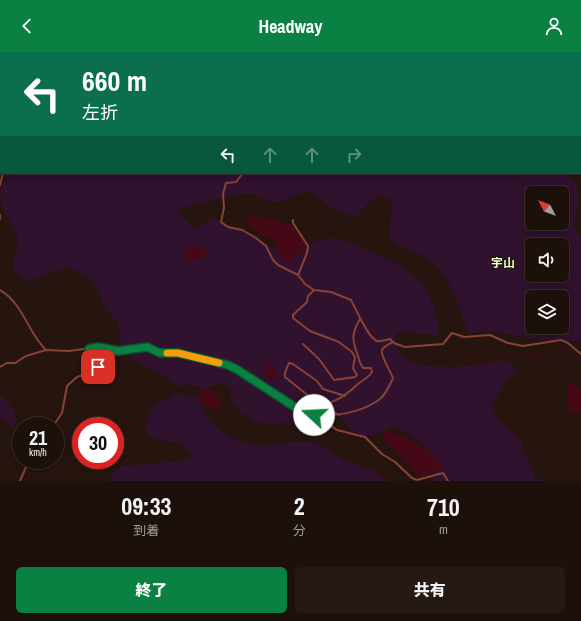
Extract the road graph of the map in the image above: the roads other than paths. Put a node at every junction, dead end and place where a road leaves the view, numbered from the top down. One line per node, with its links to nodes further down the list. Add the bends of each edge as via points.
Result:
1 (4, 174): 3 (street)
2 (242, 174): 7 (street, via 236,182 226,183 221,222 256,238 266,246 278,265)
3 (0, 185)
4 (0, 215): 5 (street)
5 (0, 219)
6 (293, 220): 7 (street, via 308,246)
7 (298, 275): 9 (street, via 304,284)
8 (0, 290): 14 (street, via 12,299)
9 (314, 290): 10 (street, via 331,292 351,300); 12 (street, via 293,318 310,331 339,342 352,352 353,368 357,375 334,380 319,359)
10 (360, 319): 11 (street, via 375,340 390,339); 17 (street, via 352,338 353,344 360,365 363,368 371,368 372,372)
11 (393, 342): 15 (street, via 411,348 443,344 452,332 470,338 485,334 523,346 561,340 568,342); 20 (street, via 382,351 393,378 383,395 360,409)
12 (303, 344)
13 (89, 349): 14 (street, via 60,352); 21 (street, via 96,361 97,370 76,377 67,386); 22 (street, via 98,347 118,351 147,347 160,353 178,353 228,365 248,375)
14 (46, 350): 16 (street, via 26,356 15,364 7,363)
15 (581, 354)
16 (0, 367)
17 (345, 396): 18 (street); 18 (street, via 323,389 312,377 297,366 289,364 285,377)
18 (321, 405): 20 (street)
19 (334, 415): 20 (street); 22 (street, via 316,414); 23 (street)
20 (339, 415)
21 (59, 417)
22 (310, 417): 23 (street)
23 (328, 424): 26 (street, via 337,430 365,437 412,478 417,480 443,473)
24 (25, 469): 25 (street)
25 (20, 481)
26 (448, 481)

